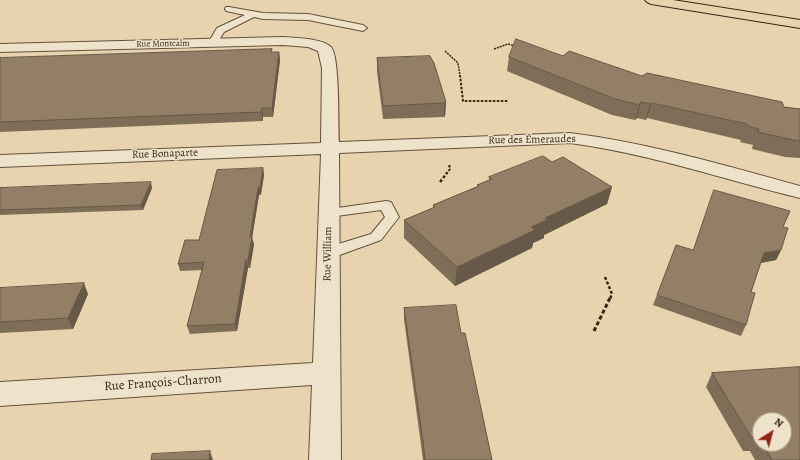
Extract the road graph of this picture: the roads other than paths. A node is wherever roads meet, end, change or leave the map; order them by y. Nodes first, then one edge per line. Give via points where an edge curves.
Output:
1 (651, 0) edge
2 (717, 0) edge
3 (229, 9) dead end
4 (800, 13) edge
5 (253, 14) junction
6 (800, 24) edge
7 (363, 28) dead end
8 (214, 43) junction
9 (0, 48) edge
10 (326, 49) joint
11 (330, 147) junction
12 (0, 161) edge
13 (800, 192) edge
14 (329, 213) junction
15 (328, 253) junction
16 (326, 373) junction
17 (0, 394) edge
18 (325, 460) edge

1 - 6 highway
2 - 4 highway
3 - 5 lane
5 - 7 lane via 308,17
5 - 8 lane via 220,30
8 - 9 street, Rue Montcalm
8 - 10 street, Rue Montcalm via 283,41 310,43
10 - 11 street, Rue William via 329,68
11 - 12 street, Rue Bonaparte
11 - 13 street, Rue des Émeraudes via 577,139 651,152
11 - 14 street, Rue William
14 - 15 street, Rue William
14 - 15 lane via 386,205 392,217 376,237
15 - 16 street, Rue William
16 - 17 street, Rue François-Charron
16 - 18 street, Rue William

